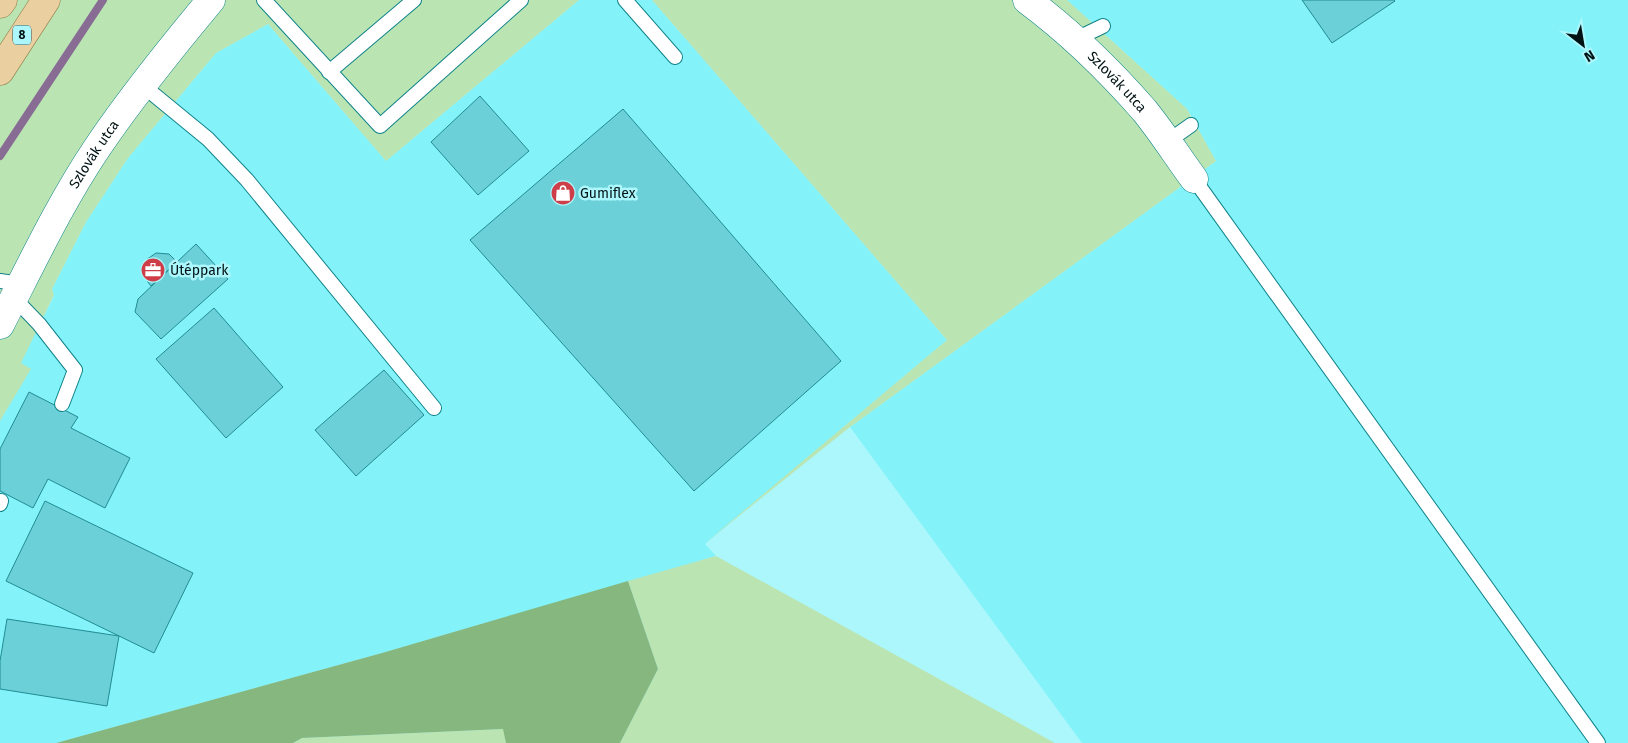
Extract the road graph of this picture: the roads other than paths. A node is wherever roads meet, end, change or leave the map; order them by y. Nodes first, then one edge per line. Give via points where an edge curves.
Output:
1 (3, 0) edge
2 (46, 0) edge
3 (211, 0) edge
4 (264, 0) edge
5 (414, 0) edge
6 (521, 0) edge
7 (625, 0) edge
8 (1027, 0) edge
9 (0, 4) edge
10 (1103, 26) dead end
11 (1076, 39) junction
12 (674, 57) dead end
13 (0, 71) edge
14 (329, 72) junction
15 (141, 84) junction
16 (1191, 125) dead end
17 (1167, 142) junction
18 (1194, 179) joint
19 (12, 287) edge
20 (0, 325) edge
21 (62, 404) dead end
22 (434, 408) dead end
23 (1598, 743) edge

1 - 9 main road
2 - 13 main road, 8
3 - 15 street, Szlovák utca
4 - 14 lane
5 - 14 lane
6 - 14 lane via 380,126
7 - 12 lane
8 - 11 street, Szlovák utca
10 - 11 lane
11 - 17 street, Szlovák utca via 1145,111
15 - 19 street, Szlovák utca via 96,149
15 - 22 lane via 208,139 247,180
16 - 17 lane
17 - 18 street, Szlovák utca
18 - 23 lane
19 - 20 street, Szlovák utca
19 - 21 lane via 75,370

